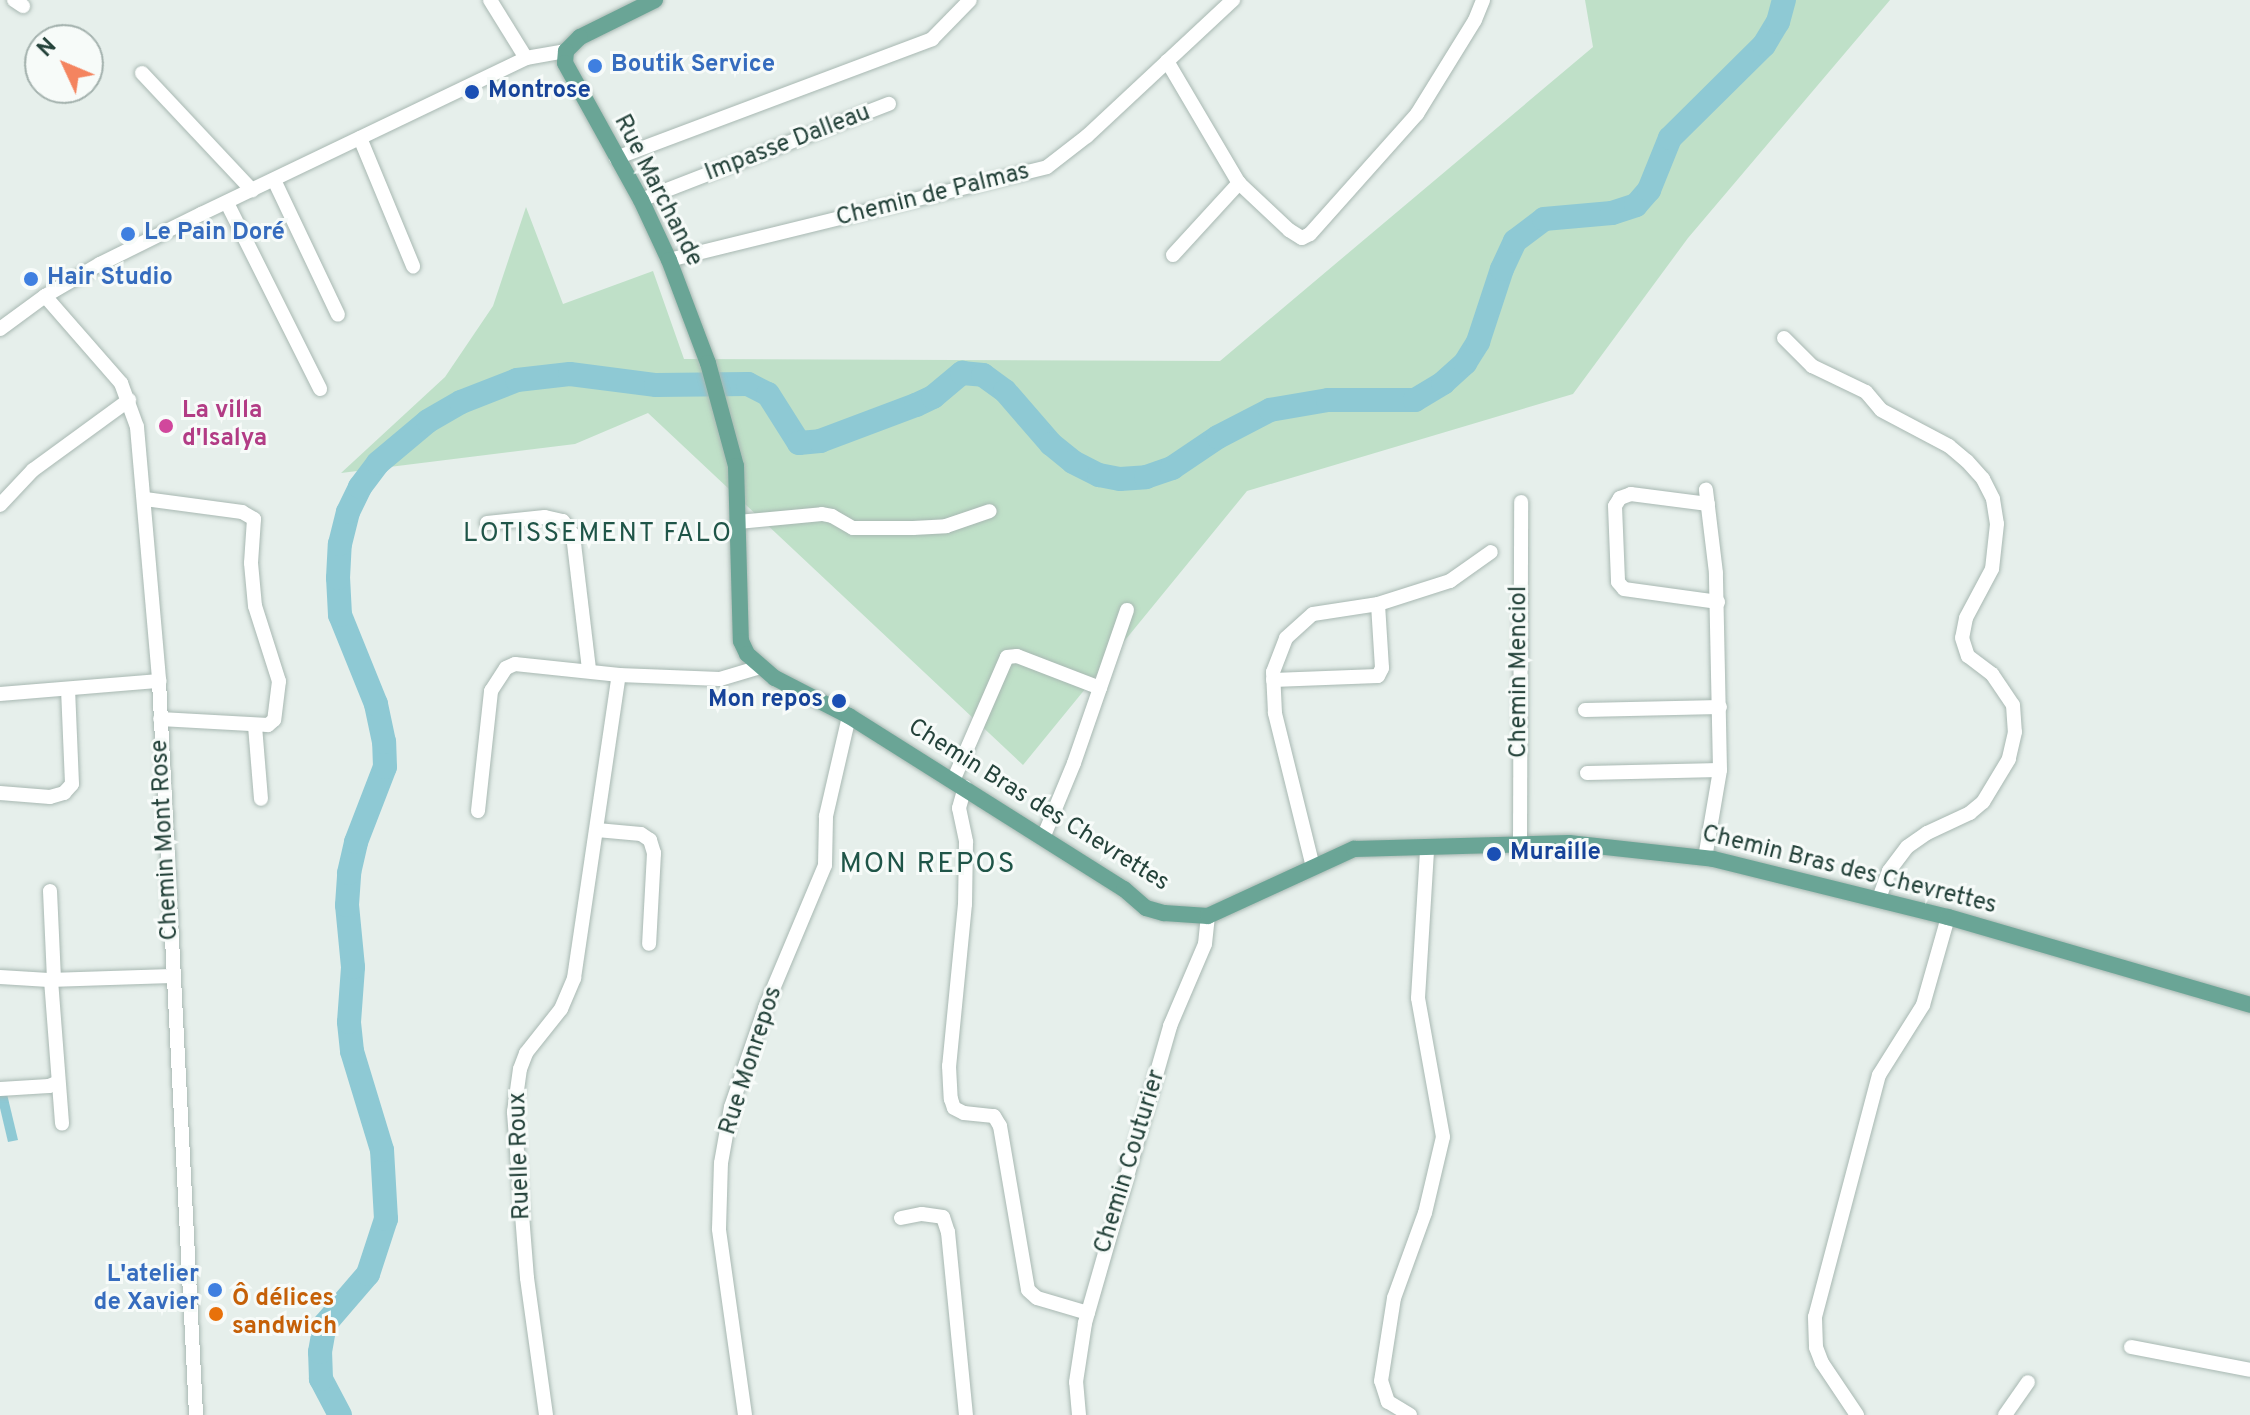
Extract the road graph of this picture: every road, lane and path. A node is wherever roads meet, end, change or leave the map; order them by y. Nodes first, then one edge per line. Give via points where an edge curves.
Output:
1 (490, 0) edge
2 (655, 0) edge
3 (970, 0) edge
4 (1233, 0) edge
5 (1483, 0) edge
6 (566, 51) junction
7 (526, 58) junction
8 (1167, 61) junction
9 (142, 73) dead end
10 (889, 104) dead end
11 (360, 138) junction
12 (616, 158) junction
13 (274, 180) junction
14 (1239, 183) junction
15 (252, 190) junction
16 (641, 200) junction
17 (227, 203) junction
18 (1173, 255) dead end
19 (669, 260) junction
20 (413, 266) dead end
21 (45, 296) junction
22 (338, 315) dead end
23 (0, 329) edge
24 (1784, 338) dead end
25 (320, 389) dead end
26 (129, 400) junction
27 (145, 499) junction
28 (1521, 502) dead end
29 (0, 505) edge
30 (990, 511) dead end
31 (738, 522) junction
32 (487, 523) dead end
33 (1491, 552) dead end
34 (1718, 602) junction
35 (1378, 604) junction
36 (1127, 610) dead end
37 (760, 667) junction
38 (589, 670) junction
39 (619, 675) junction
40 (1273, 680) junction
41 (159, 681) junction
42 (1100, 688) junction
43 (68, 690) junction
44 (0, 694) edge
45 (1720, 707) junction
46 (1585, 710) dead end
47 (849, 716) junction
48 (160, 719) junction
49 (255, 726) junction
50 (1720, 770) junction
51 (1587, 773) dead end
52 (959, 784) junction
53 (0, 793) edge
54 (261, 799) dead end
55 (478, 811) dead end
56 (597, 830) junction
57 (1043, 838) junction
58 (1520, 843) junction
59 (1427, 849) junction
60 (1705, 858) junction
61 (1313, 867) junction
62 (50, 891) dead end
63 (1879, 899) junction
64 (1208, 916) junction
65 (1948, 917) junction
66 (649, 944) dead end
67 (172, 976) junction
68 (0, 977) edge
69 (53, 980) junction
70 (2250, 1005) edge
71 (56, 1083) junction
72 (0, 1089) edge
73 (62, 1124) dead end
74 (901, 1218) dead end
75 (1088, 1313) junction
76 (2131, 1347) dead end
77 (2250, 1370) edge
78 (2028, 1382) dead end
79 (196, 1415) edge
80 (546, 1415) edge
81 (745, 1415) edge
82 (966, 1415) edge
83 (1079, 1415) edge
84 (1410, 1415) edge
85 (1857, 1415) edge
86 (2005, 1415) edge

1 - 7 street
2 - 6 main road via 580,37
3 - 12 street via 932,39
4 - 8 street, Chemin de Palmas
5 - 14 street via 1417,114 1310,234 1295,236
6 - 7 street
6 - 12 main road, Rue Marchande via 569,72
7 - 11 street
8 - 14 street
8 - 19 street, Chemin de Palmas via 1047,167
9 - 15 street
10 - 16 street, Impasse Dalleau
11 - 13 street
11 - 20 street
12 - 16 main road, Rue Marchande
13 - 15 street
13 - 22 street
14 - 18 street
15 - 17 street
16 - 19 main road, Rue Marchande
17 - 21 street
17 - 25 street
19 - 31 main road, Rue Marchande via 724,420 736,466
21 - 23 street
21 - 26 street, Chemin Mont Rose via 101,355
24 - 63 street via 1812,366 1866,392 1881,410 1949,446 1983,479 1993,499 1997,524 1992,569 1966,618 1962,638 1968,656 1992,674 2013,705 2009,759 1983,802 1907,847 1889,871
26 - 27 street, Chemin Mont Rose
26 - 29 street via 33,470
27 - 41 street, Chemin Mont Rose
27 - 49 street via 242,512 254,519 255,606 279,681 274,720
28 - 58 street, Chemin Menciol
30 - 31 street via 946,526 913,528 853,528 822,514
31 - 37 main road via 741,641
32 - 38 street via 545,517 563,521 573,535
33 - 35 street via 1450,581
34 - 34 street via 1624,589 1618,582 1615,506 1620,498 1707,497
34 - 45 street
35 - 40 street via 1304,619 1279,650
35 - 40 street via 1378,676
36 - 42 street
37 - 39 street via 720,679
37 - 47 main road, Chemin Bras des Chevrettes
38 - 39 street
38 - 55 street via 515,664 499,674 491,691
39 - 56 street, Ruelle Roux
40 - 61 street via 1275,713
41 - 43 street
41 - 48 street, Chemin Mont Rose
42 - 52 street via 1017,656 1007,657
42 - 57 street
43 - 44 street
43 - 53 street via 72,784 50,797
45 - 46 street
45 - 50 street
47 - 52 main road, Chemin Bras des Chevrettes
47 - 81 street, Rue Monrepos via 826,816 825,865 760,1022 731,1107 721,1163 719,1229
48 - 49 street
48 - 67 street, Chemin Mont Rose
49 - 54 street
50 - 51 street
50 - 60 street
52 - 57 main road, Chemin Bras des Chevrettes
52 - 75 street via 966,842 965,904 949,1066 951,1099 954,1108 994,1116 1000,1126 1028,1290 1037,1298
56 - 66 street via 641,834 650,840 654,853
56 - 80 street, Ruelle Roux via 574,978 561,1009 526,1053 514,1112 527,1278
57 - 64 main road, Chemin Bras des Chevrettes via 1146,908
58 - 59 main road, Chemin Bras des Chevrettes
58 - 60 main road, Chemin Bras des Chevrettes
59 - 61 main road, Chemin Bras des Chevrettes via 1354,849
59 - 84 street via 1418,998 1443,1137 1425,1213 1394,1298 1381,1381 1388,1402
60 - 63 main road, Chemin Bras des Chevrettes
61 - 64 main road, Chemin Bras des Chevrettes
62 - 69 street
63 - 65 main road, Chemin Bras des Chevrettes
64 - 75 street, Chemin Couturier via 1203,952 1170,1026
65 - 70 main road, Chemin Bras des Chevrettes
65 - 85 street via 1923,1005 1879,1075 1815,1317 1813,1333 1822,1363
67 - 69 street
67 - 79 street, Chemin Mont Rose
68 - 69 street
69 - 71 street
71 - 72 street
71 - 73 street
74 - 82 street via 943,1217 948,1232
75 - 83 street, Chemin Couturier via 1078,1358
76 - 77 street
78 - 86 street

